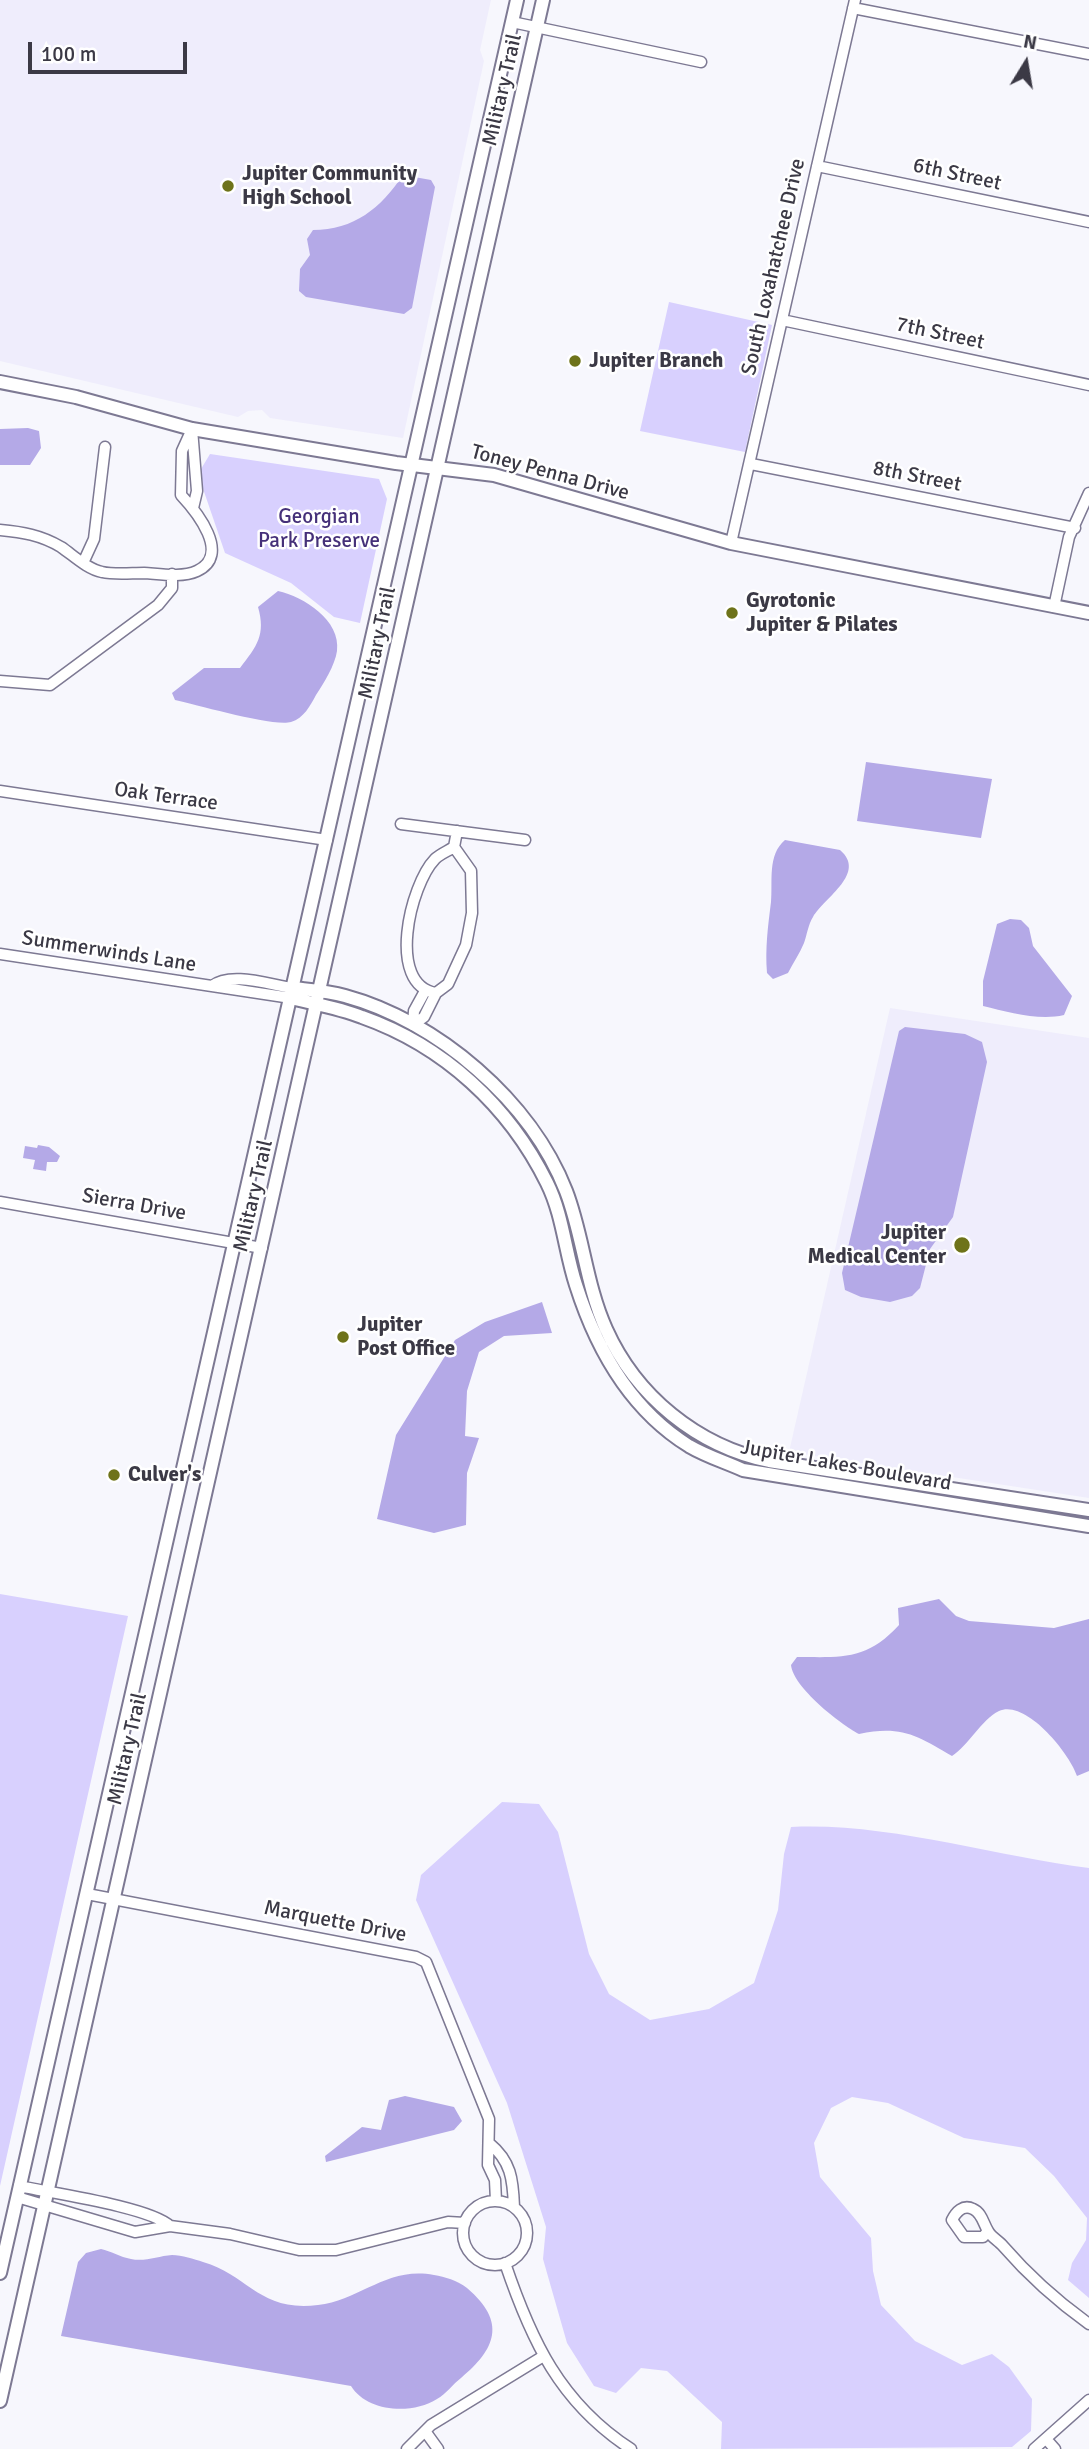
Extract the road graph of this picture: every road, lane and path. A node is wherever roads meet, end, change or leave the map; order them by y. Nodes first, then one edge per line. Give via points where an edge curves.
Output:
1 (517, 0) edge
2 (543, 0) edge
3 (854, 4) edge
4 (512, 22) junction
5 (537, 27) junction
6 (1089, 54) edge
7 (701, 61) dead end
8 (817, 166) junction
9 (1089, 222) edge
10 (782, 320) junction
11 (0, 382) edge
12 (1089, 385) edge
13 (192, 429) junction
14 (105, 447) dead end
15 (751, 464) junction
16 (410, 465) junction
17 (437, 466) junction
18 (1089, 493) edge
19 (192, 508) junction
20 (1081, 522) edge
21 (0, 530) edge
22 (731, 543) junction
23 (83, 562) junction
24 (172, 574) junction
25 (1054, 607) junction
26 (1089, 613) edge
27 (0, 681) edge
28 (0, 791) edge
29 (401, 824) dead end
30 (457, 831) junction
31 (327, 840) junction
32 (526, 840) dead end
33 (454, 847) junction
34 (0, 954) edge
35 (430, 992) junction
36 (292, 993) junction
37 (317, 998) junction
38 (413, 1025) junction
39 (0, 1202) edge
40 (235, 1242) junction
41 (261, 1248) junction
42 (1089, 1510) edge
43 (1089, 1526) edge
44 (88, 1894) junction
45 (114, 1899) junction
46 (489, 2143) junction
47 (18, 2192) junction
48 (45, 2198) junction
49 (496, 2201) junction
50 (513, 2207) junction
51 (465, 2223) junction
52 (170, 2226) junction
53 (988, 2231) dead end
54 (505, 2263) junction
55 (0, 2273) edge
56 (1089, 2324) edge
57 (542, 2357) junction
58 (1089, 2400) edge
59 (0, 2401) edge
60 (425, 2431) junction
61 (1047, 2440) junction
62 (407, 2449) edge
63 (438, 2449) edge
64 (631, 2449) edge
65 (1034, 2449) edge
66 (1055, 2449) edge

1 - 4 main road, Military Trail
2 - 5 main road, Military Trail
3 - 6 street
3 - 8 street, South Loxahatchee Drive
4 - 5 street
4 - 16 main road, Military Trail
5 - 7 street
5 - 17 main road, Military Trail
8 - 9 street, 6th Street
8 - 10 street, South Loxahatchee Drive
10 - 12 street, 7th Street
10 - 15 street, South Loxahatchee Drive
11 - 13 main road, Toney Penna Drive via 76,397
13 - 16 main road, Toney Penna Drive
13 - 19 street via 197,491
13 - 19 street via 182,452 181,495
14 - 23 street via 94,539
15 - 20 street, 8th Street
15 - 22 street, South Loxahatchee Drive
16 - 17 main road, Toney Penna Drive
16 - 31 main road, Military Trail
17 - 22 main road, Toney Penna Drive via 521,481
17 - 37 main road, Military Trail
18 - 20 street
19 - 24 street via 211,539 210,559 196,571
20 - 25 street via 1069,537
21 - 23 street via 32,533
22 - 25 main road, Toney Penna Drive
23 - 24 street via 100,572
24 - 27 street via 172,589 158,605 50,685
25 - 26 main road, Toney Penna Drive
28 - 31 street, Oak Terrace
29 - 30 street
30 - 32 street
30 - 33 street
31 - 36 main road, Military Trail
33 - 35 street via 471,871 472,913 466,945 448,984
33 - 35 street via 435,859 409,914 406,943 410,967 417,985
34 - 36 street, Summerwinds Lane via 212,986
35 - 38 street via 424,1017
36 - 37 main road, Jupiter Lakes Boulevard
36 - 40 main road, Military Trail
37 - 38 main road, Jupiter Lakes Boulevard via 347,996
37 - 41 main road, Military Trail
37 - 43 main road, Jupiter Lakes Boulevard via 395,1032 477,1084 527,1149 548,1185 576,1284 604,1356 656,1421 690,1446 743,1470
38 - 42 main road, Jupiter Lakes Boulevard via 487,1076 529,1127 565,1190 606,1329 659,1405 697,1434 746,1457
39 - 40 street, Sierra Drive
40 - 41 street, Sierra Drive
40 - 44 main road, Military Trail
41 - 45 main road, Military Trail
44 - 45 street, Marquette Drive
44 - 47 main road, Military Trail
45 - 46 street, Marquette Drive via 426,1962 489,2119
45 - 48 main road, Military Trail
46 - 49 street, Marquette Drive via 488,2165 495,2180
46 - 50 street via 509,2166
47 - 48 street
47 - 55 main road, Military Trail
48 - 52 street via 121,2208 164,2220
48 - 52 street via 135,2232
48 - 59 main road, Military Trail
49 - 50 street
49 - 51 street via 476,2208
50 - 54 street via 525,2222 526,2241 522,2251
51 - 52 street via 448,2222 336,2250 299,2250
51 - 54 street via 470,2252 486,2263
53 - 56 street via 1057,2301
54 - 57 street
57 - 60 street
57 - 64 street via 582,2408
58 - 61 street
60 - 62 street
60 - 63 street
61 - 65 street
61 - 66 street

